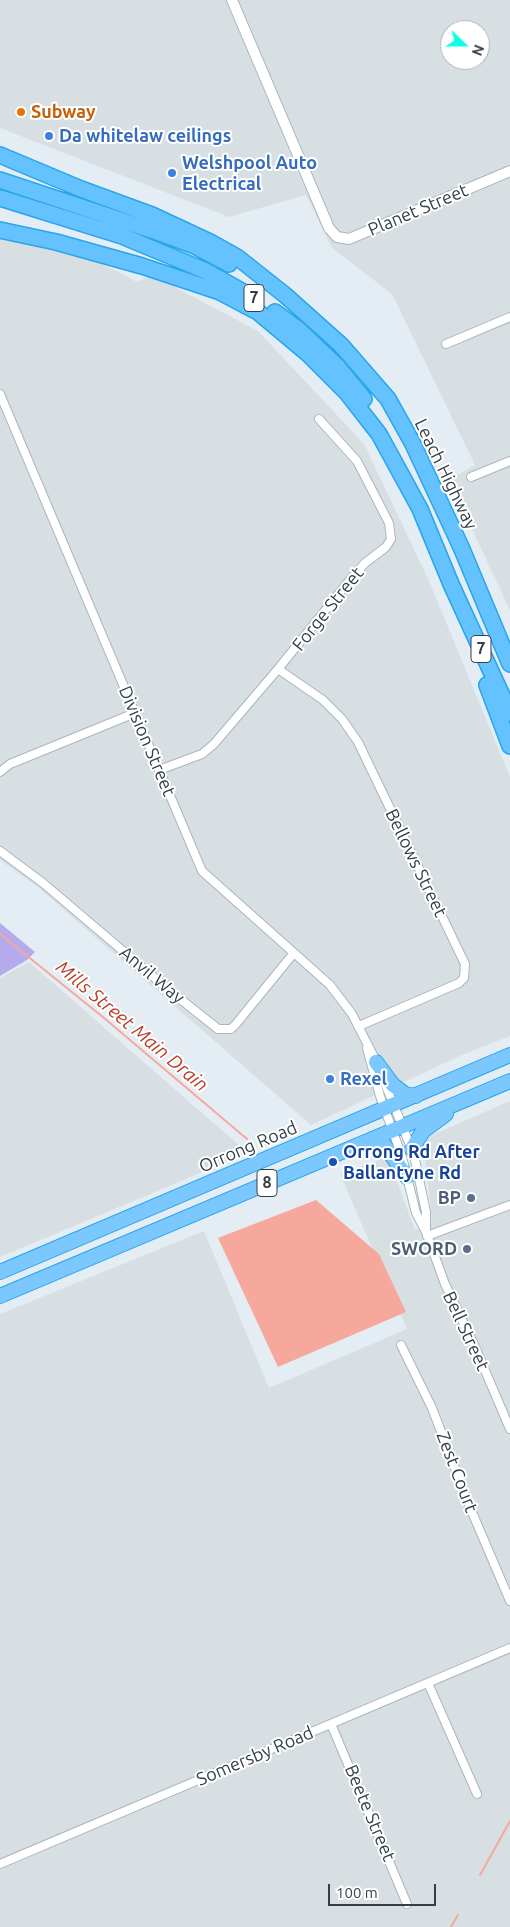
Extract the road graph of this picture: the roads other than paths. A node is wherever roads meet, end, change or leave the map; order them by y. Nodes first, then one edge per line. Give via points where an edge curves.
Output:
1 (232, 0) edge
2 (0, 155) edge
3 (510, 171) edge
4 (0, 180) edge
5 (0, 198) edge
6 (0, 230) edge
7 (510, 317) edge
8 (316, 321) junction
9 (446, 344) dead end
10 (0, 394) edge
11 (319, 419) dead end
12 (510, 461) edge
13 (472, 477) dead end
14 (420, 509) junction
15 (461, 547) junction
16 (451, 584) junction
17 (510, 639) edge
18 (510, 664) edge
19 (278, 669) junction
20 (135, 713) junction
21 (510, 713) edge
22 (510, 746) edge
23 (159, 770) junction
24 (0, 772) edge
25 (0, 851) edge
26 (293, 954) junction
27 (359, 1026) junction
28 (365, 1039) junction
29 (510, 1055) edge
30 (376, 1062) junction
31 (510, 1081) edge
32 (478, 1093) junction
33 (416, 1096) junction
34 (389, 1107) junction
35 (399, 1127) junction
36 (372, 1138) junction
37 (412, 1149) junction
38 (407, 1177) junction
39 (510, 1205) edge
40 (426, 1234) junction
41 (0, 1272) edge
42 (0, 1296) edge
43 (400, 1345) dead end
44 (510, 1429) edge
45 (510, 1601) edge
46 (510, 1648) edge
47 (428, 1683) junction
48 (331, 1724) junction
49 (477, 1794) dead end
50 (0, 1864) edge
51 (407, 1904) dead end

1 - 3 street, Planet Street via 329,228 338,237 349,239
2 - 8 highway, 7 via 152,215 212,243 237,257
4 - 8 highway, 7 via 195,246 261,282
5 - 14 highway, 7 via 122,236 206,270 263,303 338,366 370,406 392,440
6 - 14 highway, 7 via 142,266 220,292 258,312 286,334 347,393 379,434
7 - 9 street
8 - 15 highway, Leach Highway / 7 via 388,400 412,442
10 - 20 street, Division Street
11 - 19 street, Forge Street via 357,461 390,523 391,539 349,581
12 - 13 street
14 - 16 highway, 7
15 - 17 highway
15 - 18 highway, Leach Highway / 7
16 - 21 highway, 7
16 - 22 highway
19 - 23 street, Forge Street via 214,744 202,754
19 - 27 street, Bellows Street via 323,700 358,742 465,964 464,978 459,983
20 - 23 street, Division Street
20 - 24 street via 10,764
23 - 26 street, Division Street via 202,871
25 - 26 street, Anvil Way via 218,1029 231,1029 236,1024
26 - 27 street, Division Street via 330,985
27 - 28 street, Division Street
28 - 30 street, Division Street
28 - 34 street, Division Street
29 - 33 highway, Orrong Road / 8
30 - 33 highway via 393,1084 405,1094
30 - 34 street, Division Street
31 - 32 highway, 8
32 - 35 highway, 8
32 - 37 highway via 423,1131
33 - 34 highway, Orrong Road / 8
34 - 35 street
34 - 41 highway, Orrong Road / 8
35 - 36 highway, 8
35 - 37 street, Bell Street
35 - 38 street, Bell Street
36 - 38 highway via 385,1146
36 - 42 highway, 8
37 - 40 street, Bell Street via 426,1212
38 - 40 street, Bell Street via 416,1213
39 - 40 street
40 - 44 street, Bell Street
43 - 45 street, Zest Court via 432,1408 468,1504
46 - 47 street, Somersby Road
47 - 48 street, Somersby Road
47 - 49 street
48 - 50 street, Somersby Road
48 - 51 street, Beete Street

